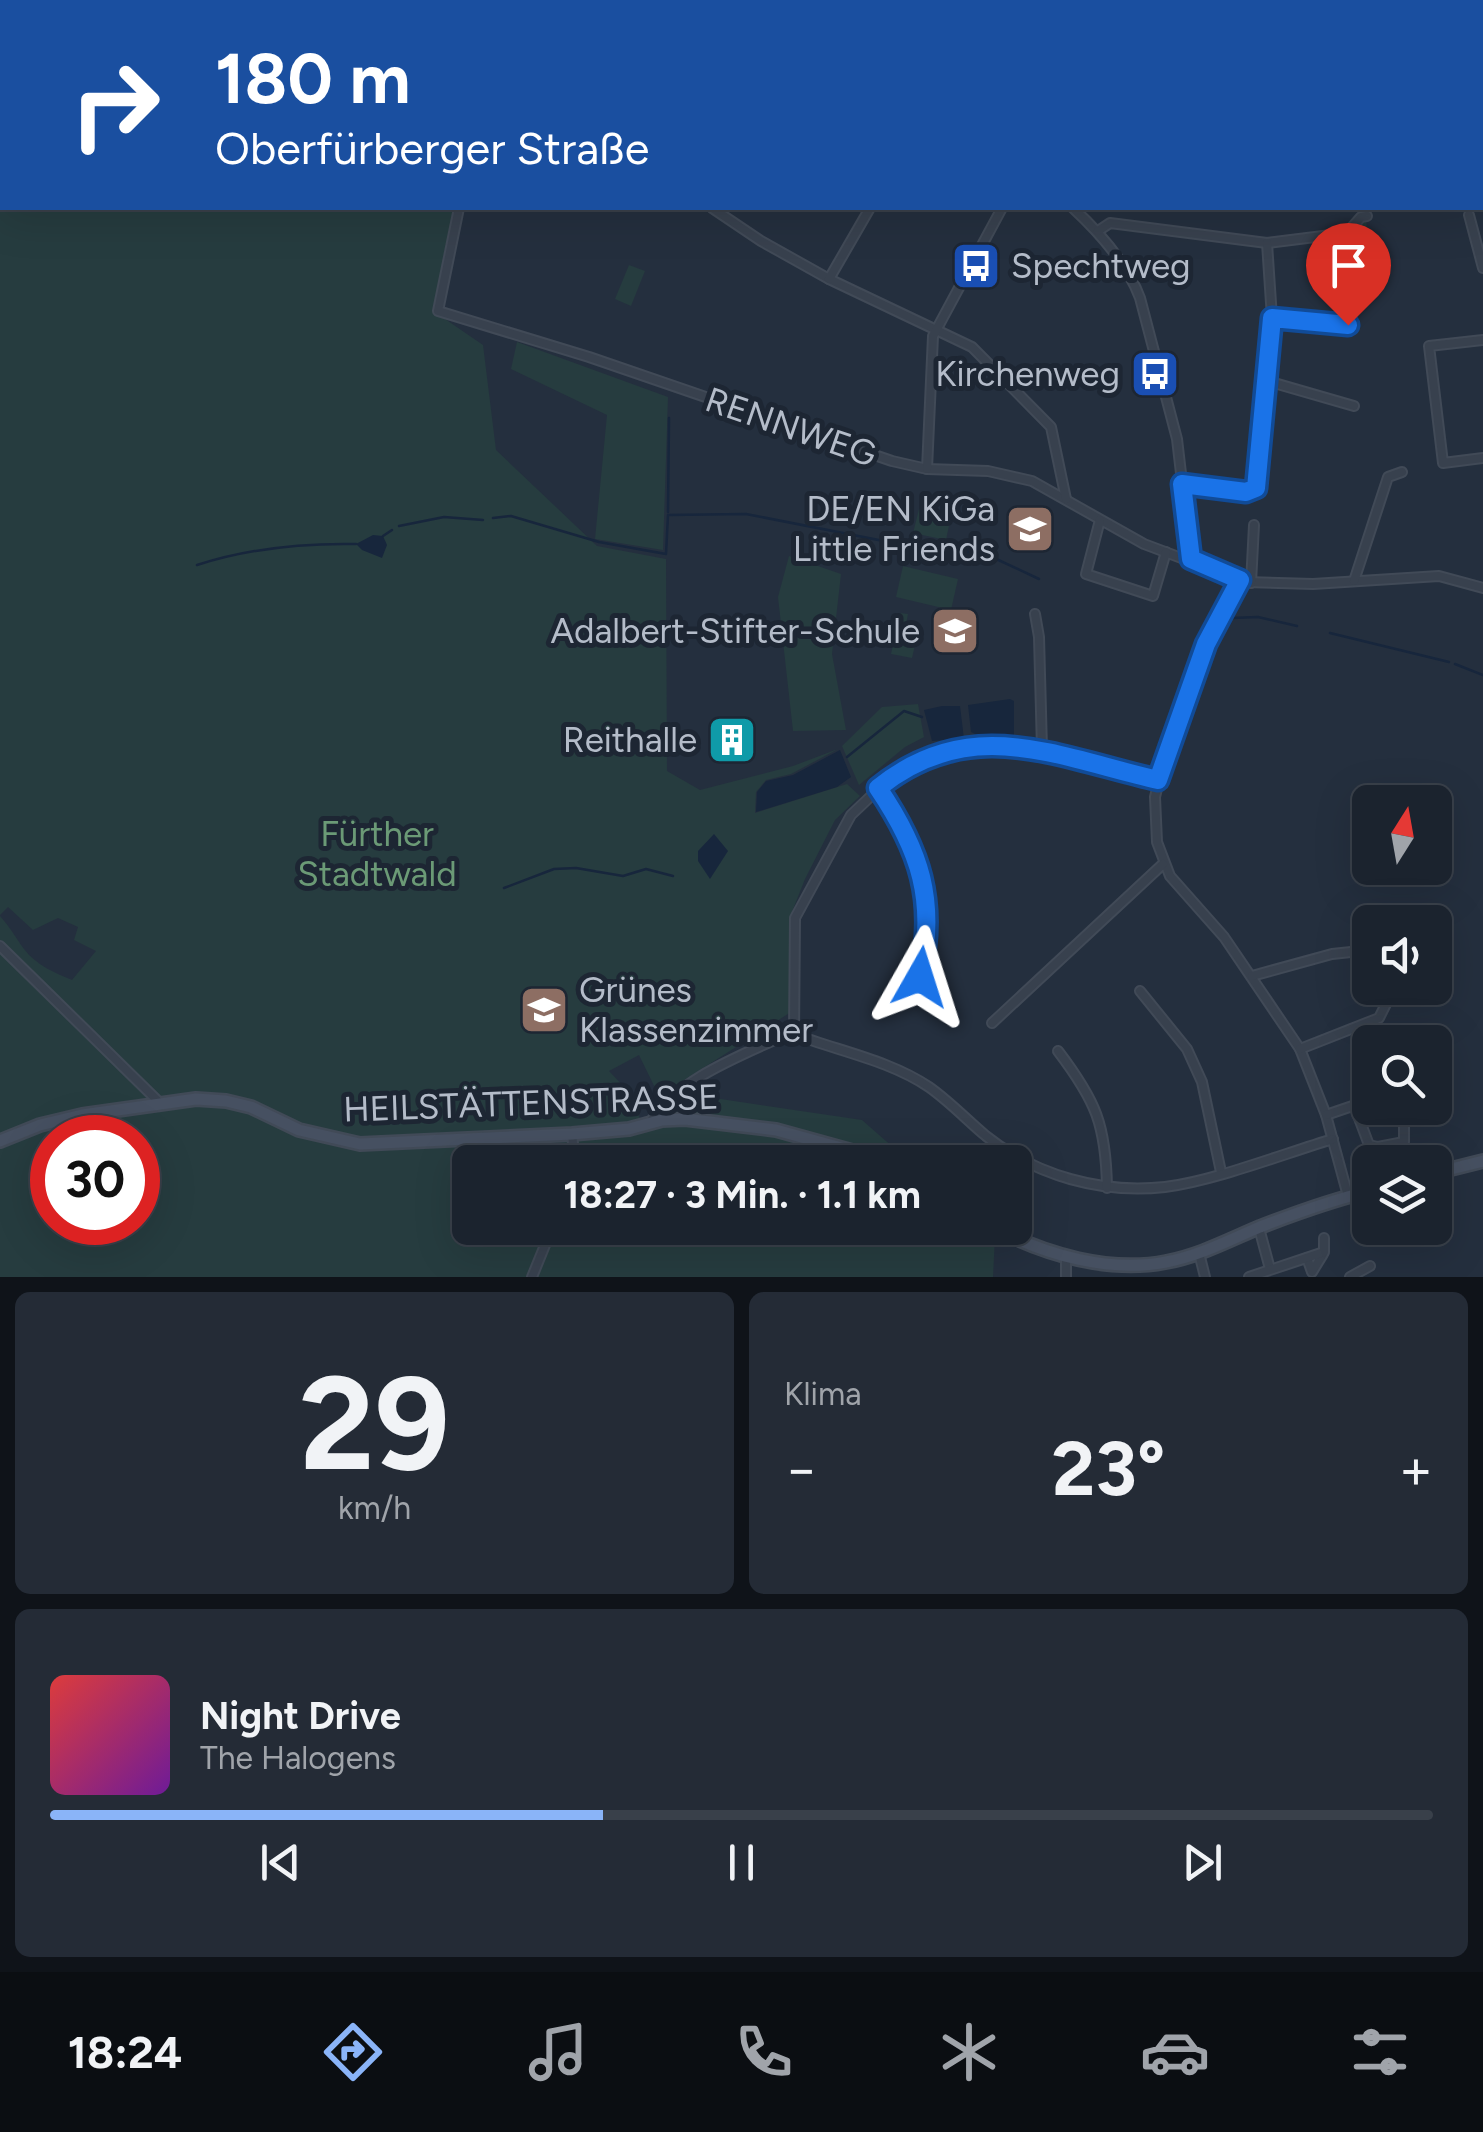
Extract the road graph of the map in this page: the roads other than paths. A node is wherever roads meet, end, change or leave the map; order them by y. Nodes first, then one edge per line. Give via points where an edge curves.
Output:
1 (459, 210) edge
2 (715, 210) edge
3 (869, 210) edge
4 (1001, 210) edge
5 (1075, 210) edge
6 (1469, 215) dead end
7 (1367, 216) dead end
8 (1098, 232) junction
9 (1267, 244) junction
10 (1483, 268) edge
11 (829, 279) junction
12 (1272, 318) junction
13 (1348, 325) dead end
14 (937, 329) junction
15 (1483, 340) edge
16 (1267, 381) junction
17 (1354, 406) dead end
18 (1483, 458) edge
19 (927, 469) junction
20 (1402, 472) dead end
21 (1182, 484) junction
22 (1066, 499) junction
23 (1100, 520) junction
24 (1254, 526) dead end
25 (1166, 552) junction
26 (1191, 559) junction
27 (1240, 580) junction
28 (1354, 582) junction
29 (1250, 583) junction
30 (1483, 588) edge
31 (1035, 614) dead end
32 (1042, 749) junction
33 (1158, 780) junction
34 (878, 788) junction
35 (1163, 864) junction
36 (0, 946) edge
37 (1352, 952) edge
38 (1252, 976) junction
39 (920, 977) dead end
40 (1140, 991) dead end
41 (1385, 1005) edge
42 (992, 1022) dead end
43 (794, 1034) junction
44 (1300, 1048) junction
45 (1058, 1051) dead end
46 (162, 1105) junction
47 (1352, 1106) edge
48 (1326, 1115) junction
49 (651, 1122) junction
50 (1360, 1125) edge
51 (1404, 1125) edge
52 (572, 1134) junction
53 (1332, 1139) junction
54 (0, 1141) edge
55 (573, 1145) edge
56 (838, 1145) edge
57 (1483, 1161) edge
58 (1452, 1169) edge
59 (1221, 1172) junction
60 (1107, 1188) junction
61 (1352, 1195) edge
62 (1348, 1196) junction
63 (1259, 1228) junction
64 (1324, 1238) dead end
65 (1032, 1242) edge
66 (545, 1245) edge
67 (1324, 1252) junction
68 (1199, 1253) junction
69 (1066, 1256) junction
70 (1307, 1258) junction
71 (1370, 1266) dead end
72 (1270, 1269) junction
73 (1139, 1271) edge
74 (1312, 1274) edge
75 (532, 1277) edge
76 (1066, 1277) edge
77 (1205, 1277) edge
78 (1250, 1277) edge
79 (1350, 1277) edge

1 - 19 street, RENNWEG via 438,311
2 - 11 street
3 - 11 street
4 - 14 street
5 - 8 street
6 - 10 street
7 - 9 street via 1347,233
8 - 9 street via 1110,223
8 - 21 street via 1140,298 1172,415
9 - 12 street
11 - 14 street
12 - 13 street
12 - 16 street
14 - 19 street
14 - 22 street via 972,347 1051,427
15 - 18 street via 1429,346 1443,463
16 - 17 street
16 - 21 street via 1255,490
19 - 22 street, RENNWEG via 1013,475
20 - 28 street via 1388,477
21 - 26 street
22 - 23 street, RENNWEG
23 - 25 street, RENNWEG
23 - 25 street via 1086,574 1153,596
24 - 29 street
25 - 26 street, RENNWEG
26 - 27 street, RENNWEG
27 - 29 street, RENNWEG
27 - 33 street via 1206,644
28 - 29 street, RENNWEG
28 - 30 street, RENNWEG via 1439,576
31 - 32 street
32 - 33 street
32 - 34 street via 964,746 911,766
33 - 35 street via 1154,814
34 - 39 street via 904,826 921,871 926,940
34 - 43 street via 851,815 795,918
35 - 38 street
35 - 42 street
36 - 46 street
37 - 38 street
38 - 44 street
40 - 59 street via 1187,1048 1202,1082
41 - 44 street via 1378,1018
43 - 49 street via 712,1070 663,1105
43 - 60 street via 909,1076 1021,1158
44 - 48 street
45 - 60 street via 1097,1112
46 - 52 street, HEILSTÄTTENSTRASSE via 226,1101 299,1130 360,1144
46 - 54 street, HEILSTÄTTENSTRASSE via 82,1115
47 - 48 street
48 - 53 street
49 - 52 street, HEILSTÄTTENSTRASSE
49 - 56 street, HEILSTÄTTENSTRASSE via 734,1122
50 - 51 street via 1369,1145 1378,1147 1404,1142
52 - 55 street
53 - 59 street
53 - 62 street
57 - 58 street
59 - 60 street via 1167,1187
61 - 62 street
62 - 63 street
63 - 68 street
63 - 72 street
64 - 67 street
65 - 69 street
66 - 75 street
67 - 70 street
67 - 74 street
68 - 73 street
68 - 77 street
69 - 73 street
69 - 76 street
70 - 72 street
70 - 74 street
71 - 79 street
72 - 78 street

